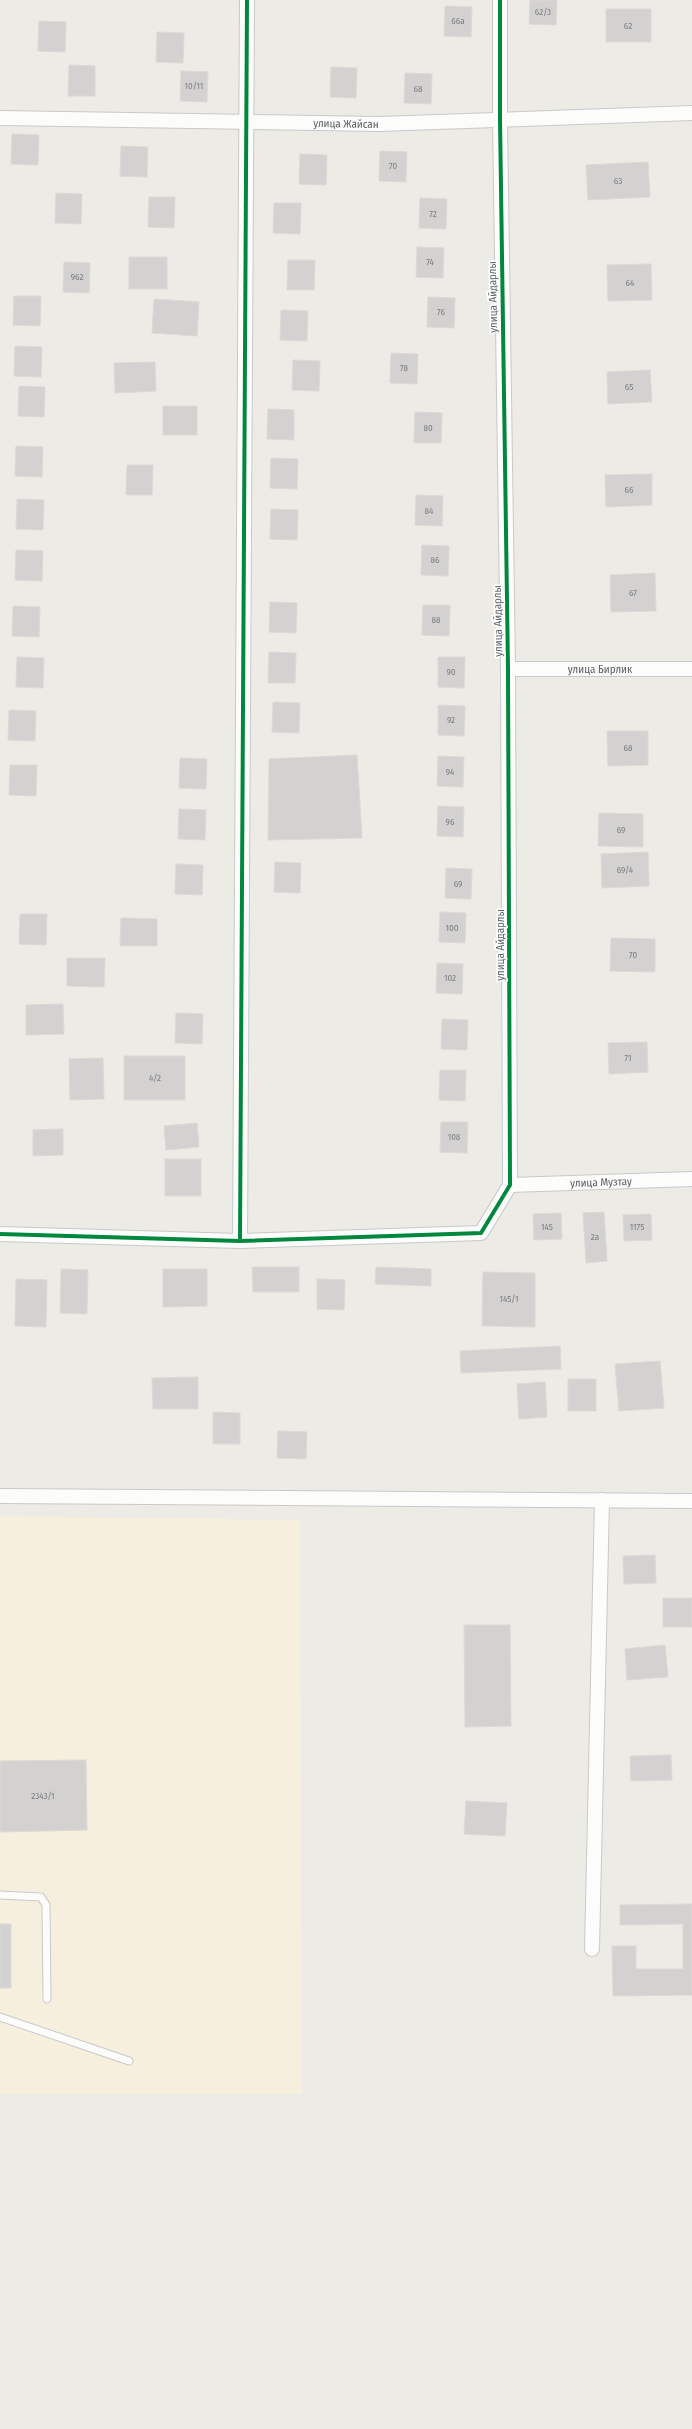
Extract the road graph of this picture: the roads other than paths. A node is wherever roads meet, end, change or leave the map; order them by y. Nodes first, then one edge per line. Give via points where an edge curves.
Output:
1 (247, 0) edge
2 (500, 0) edge
3 (692, 113) edge
4 (0, 118) edge
5 (500, 119) junction
6 (247, 123) junction
7 (508, 669) junction
8 (692, 669) edge
9 (692, 1179) edge
10 (510, 1185) junction
11 (0, 1234) edge
12 (240, 1241) junction
13 (0, 1496) edge
14 (602, 1500) junction
15 (692, 1501) edge
16 (0, 1895) edge
17 (592, 1949) dead end
18 (47, 1999) dead end
19 (0, 2017) edge
20 (129, 2061) dead end

1 - 6 street
2 - 5 street, улица Айдарлы
3 - 5 street, улица Жайсан
4 - 6 street, улица Жайсан
5 - 6 street, улица Жайсан via 379,124
5 - 7 street, улица Айдарлы
6 - 12 street
7 - 8 street, улица Бирлик
7 - 10 street, улица Айдарлы
9 - 10 street, улица Музтау
10 - 12 street via 481,1233
11 - 12 street
13 - 14 street
14 - 15 street
14 - 17 street
16 - 18 lane via 31,1895 40,1897 46,1905
19 - 20 lane

